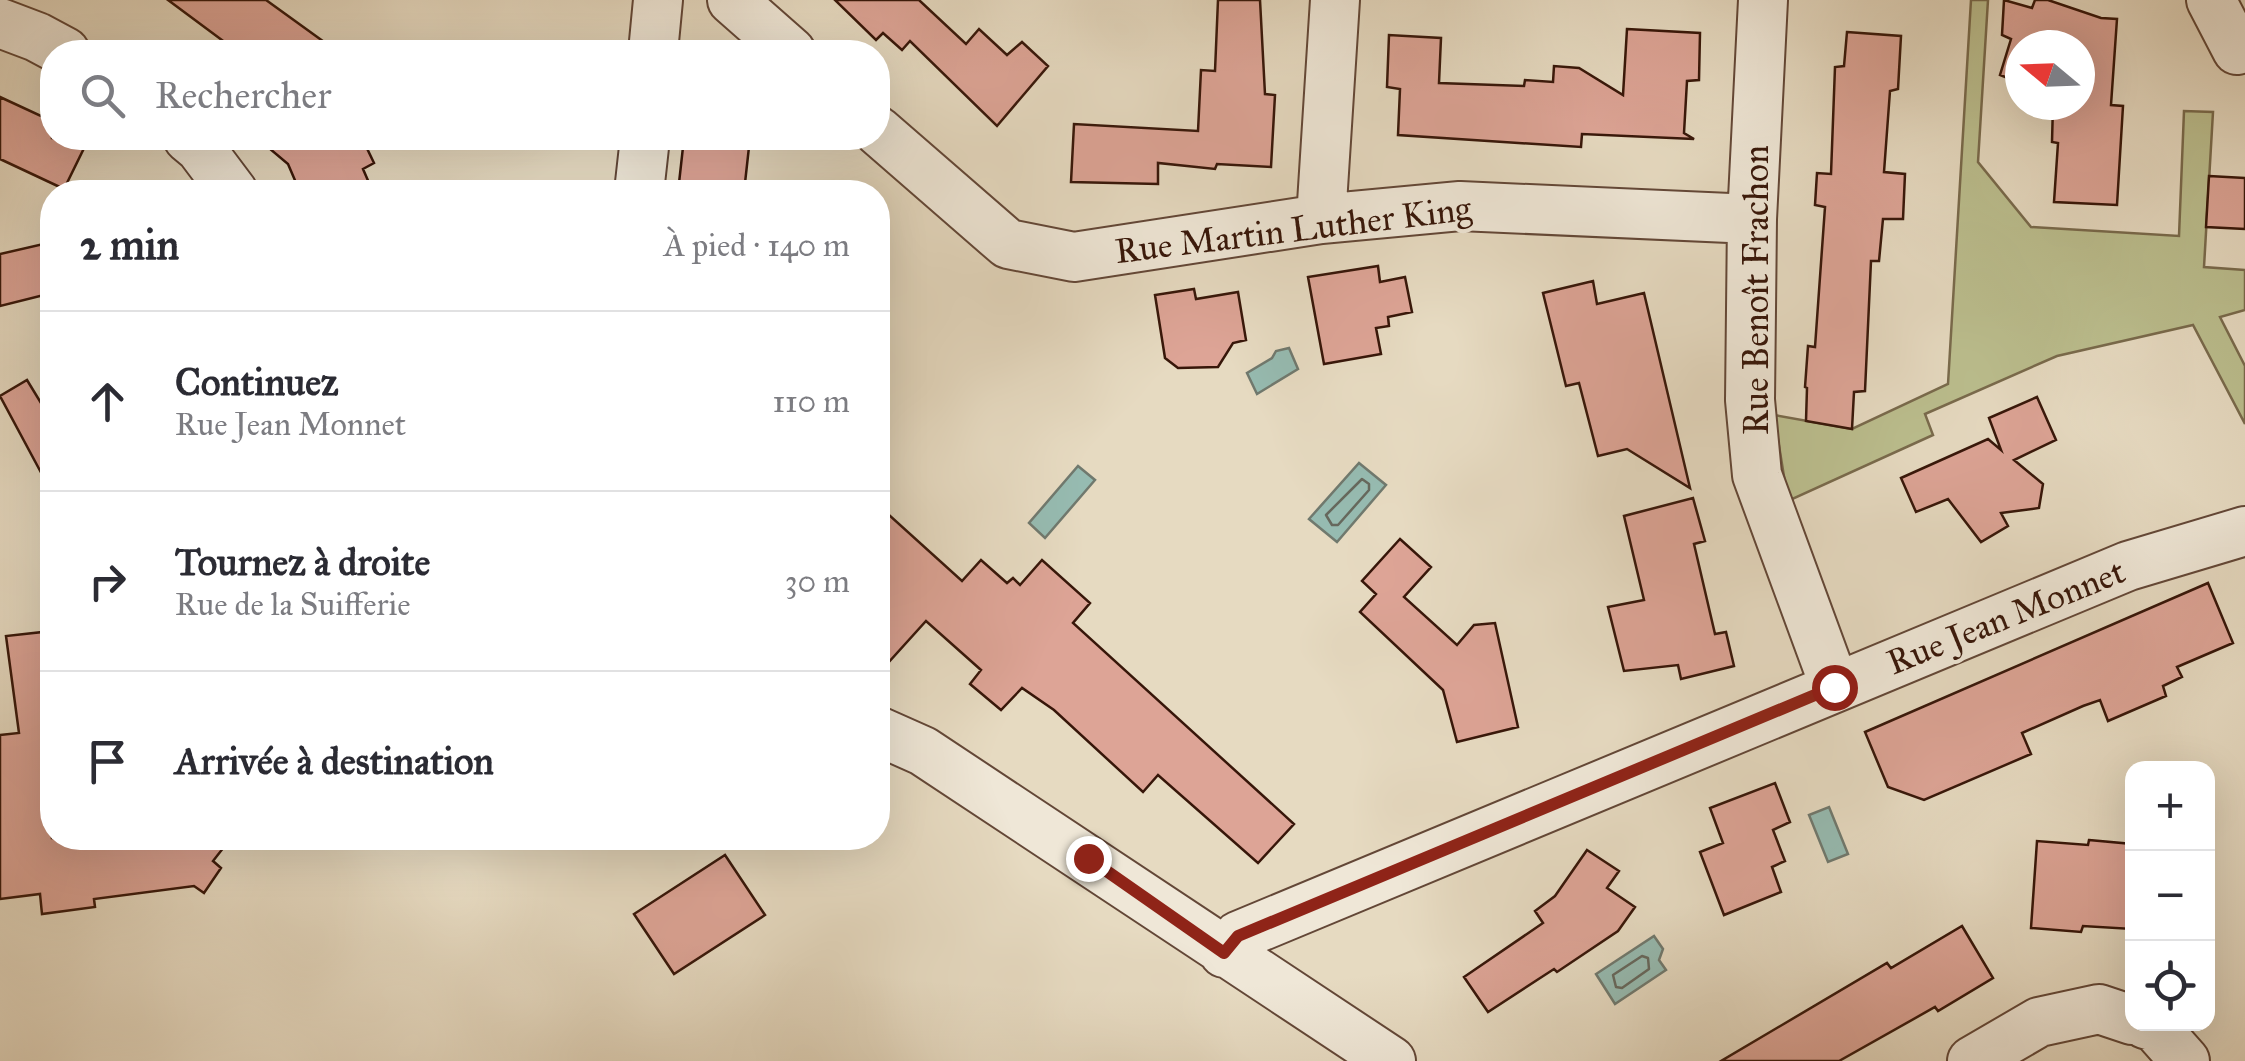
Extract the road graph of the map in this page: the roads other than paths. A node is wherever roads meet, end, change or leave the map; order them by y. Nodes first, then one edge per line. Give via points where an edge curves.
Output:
1 (658, 0) edge
2 (732, 0) edge
3 (1335, 0) edge
4 (1763, 0) edge
5 (2211, 0) edge
6 (0, 23) edge
7 (43, 40) edge
8 (654, 40) edge
9 (777, 40) edge
10 (2237, 50) dead end
11 (890, 141) edge
12 (202, 150) edge
13 (643, 150) edge
14 (224, 180) edge
15 (640, 180) edge
16 (1752, 218) junction
17 (1321, 220) junction
18 (2245, 531) edge
19 (1834, 687) junction
20 (890, 736) edge
21 (1224, 953) junction
22 (2125, 1018) edge
23 (2158, 1031) edge
24 (1391, 1061) edge
25 (1972, 1061) edge
26 (2184, 1061) edge

1 - 8 street
2 - 9 street
3 - 17 street
4 - 16 street, Rue Benoît Frachon
5 - 10 street
6 - 7 street
11 - 17 street, Rue Martin Luther King via 1008,244 1074,257
12 - 14 street
13 - 15 street
16 - 17 street, Rue Martin Luther King via 1460,206
16 - 19 street, Rue Benoît Frachon via 1750,400 1757,475
18 - 19 street, Rue Jean Monnet via 2128,566
19 - 21 street, Rue Jean Monnet via 1238,936
20 - 21 street via 923,751
21 - 24 street
22 - 25 street via 2098,1009 2038,1022
23 - 26 street

